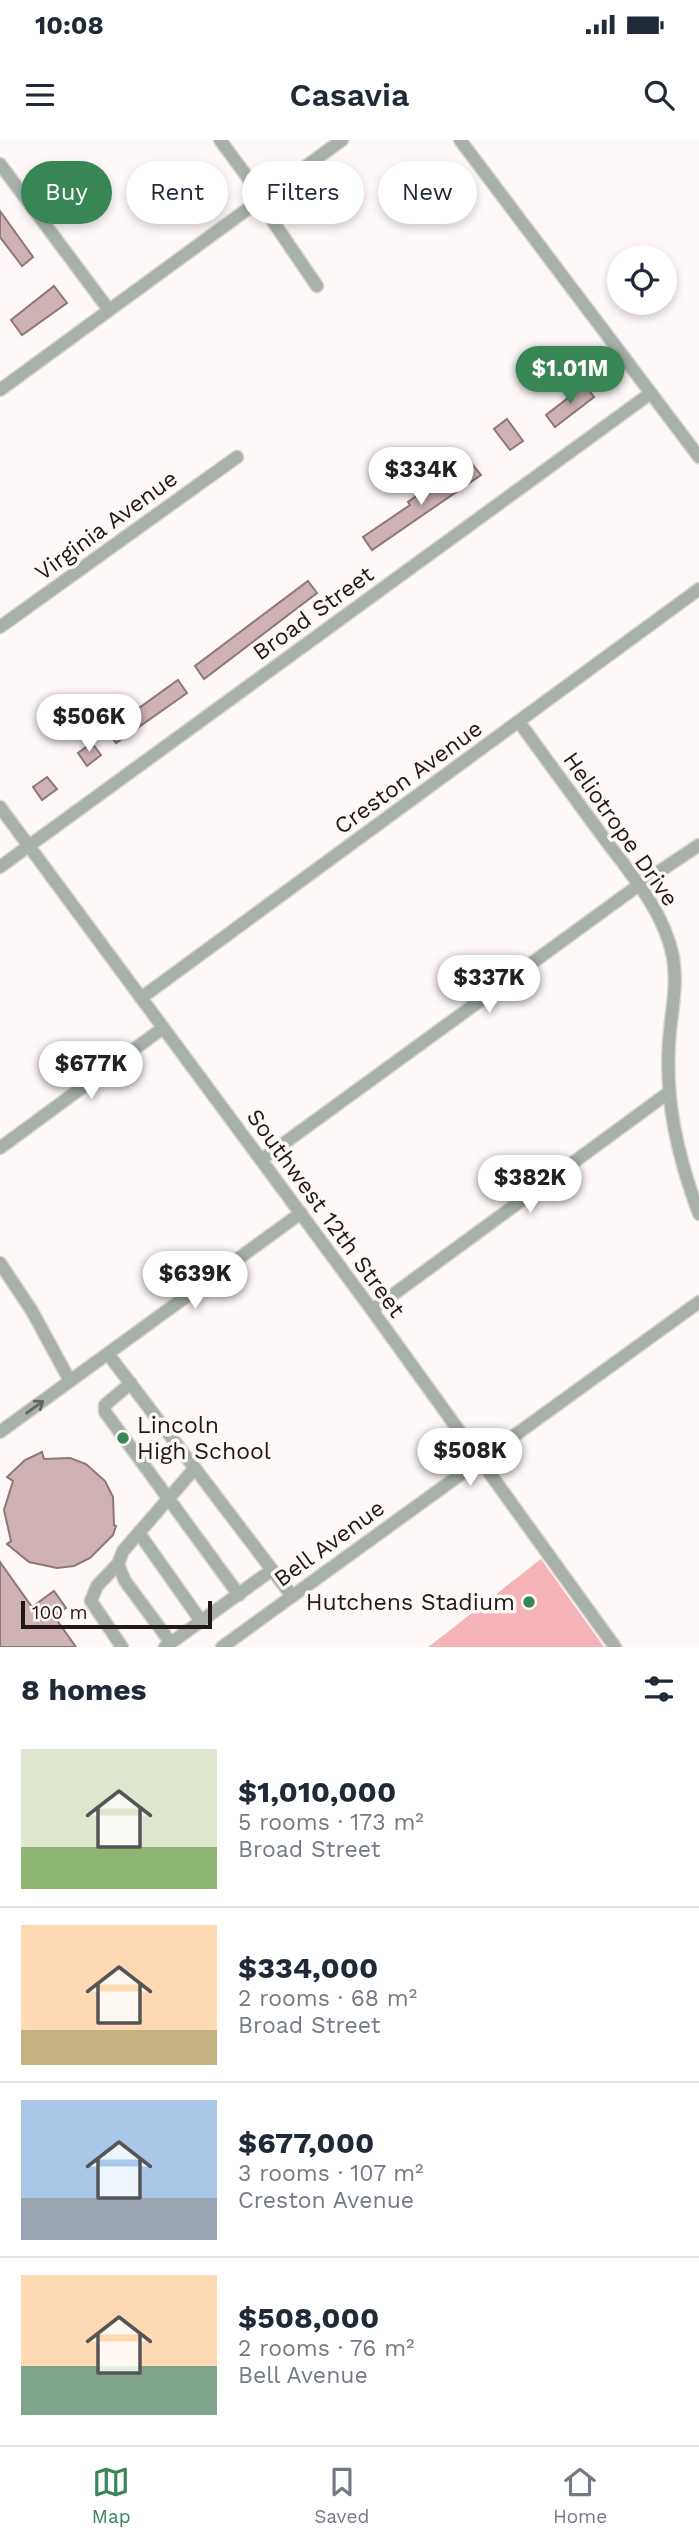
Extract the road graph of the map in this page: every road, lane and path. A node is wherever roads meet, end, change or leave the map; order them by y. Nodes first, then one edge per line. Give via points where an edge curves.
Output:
1 (220, 140) edge
2 (342, 140) edge
3 (460, 140) edge
4 (313, 161) edge
5 (0, 164) edge
6 (242, 172) edge
7 (242, 213) edge
8 (277, 224) edge
9 (317, 286) dead end
10 (109, 310) junction
11 (0, 390) edge
12 (651, 393) junction
13 (237, 457) dead end
14 (699, 457) edge
15 (699, 590) edge
16 (0, 627) edge
17 (519, 722) junction
18 (0, 807) edge
19 (699, 845) edge
20 (29, 846) junction
21 (0, 867) edge
22 (639, 885) junction
23 (141, 998) junction
24 (163, 1028) junction
25 (668, 1093) junction
26 (0, 1148) edge
27 (261, 1160) junction
28 (301, 1213) junction
29 (699, 1214) edge
30 (0, 1263) edge
31 (699, 1302) edge
32 (372, 1310) junction
33 (108, 1354) junction
34 (71, 1381) junction
35 (131, 1383) junction
36 (0, 1432) edge
37 (481, 1460) junction
38 (195, 1468) junction
39 (169, 1498) junction
40 (139, 1533) junction
41 (118, 1564) junction
42 (272, 1570) junction
43 (239, 1595) junction
44 (292, 1596) junction
45 (201, 1621) junction
46 (168, 1645) edge
47 (122, 1647) edge
48 (222, 1647) edge
49 (615, 1647) edge

1 - 6 street
2 - 4 street
3 - 12 street
5 - 10 street
7 - 10 street
8 - 9 street
10 - 11 street
12 - 14 street
12 - 20 street, Broad Street
13 - 16 street, Virginia Avenue
15 - 17 street, Creston Avenue
17 - 22 street, Heliotrope Drive
17 - 23 street, Creston Avenue
18 - 20 street, Southwest 12th Street
19 - 22 street
20 - 21 street, Broad Street
20 - 23 street, Southwest 12th Street
22 - 25 street, Heliotrope Drive via 658,913 673,960
22 - 27 street
23 - 24 street, Southwest 12th Street
24 - 26 street
24 - 27 street, Southwest 12th Street
25 - 29 street, Heliotrope Drive via 682,1168
25 - 32 street
27 - 28 street, Southwest 12th Street
28 - 32 street, Southwest 12th Street
28 - 33 street
30 - 34 street
31 - 37 street, Bell Avenue
32 - 37 street, Southwest 12th Street
33 - 34 street
33 - 35 street
36 -> 34 street
35 - 38 street
35 - 39 street via 105,1405 105,1412
37 - 44 street, Bell Avenue
37 - 49 street, Southwest 12th Street
38 - 39 street
38 - 42 street
39 - 40 street
39 - 43 street
40 - 41 street
40 - 45 street
41 - 46 street
41 - 47 street via 97,1586 91,1601
42 - 43 street
42 - 44 street
43 - 45 street
44 - 48 street, Bell Avenue
45 - 46 street

